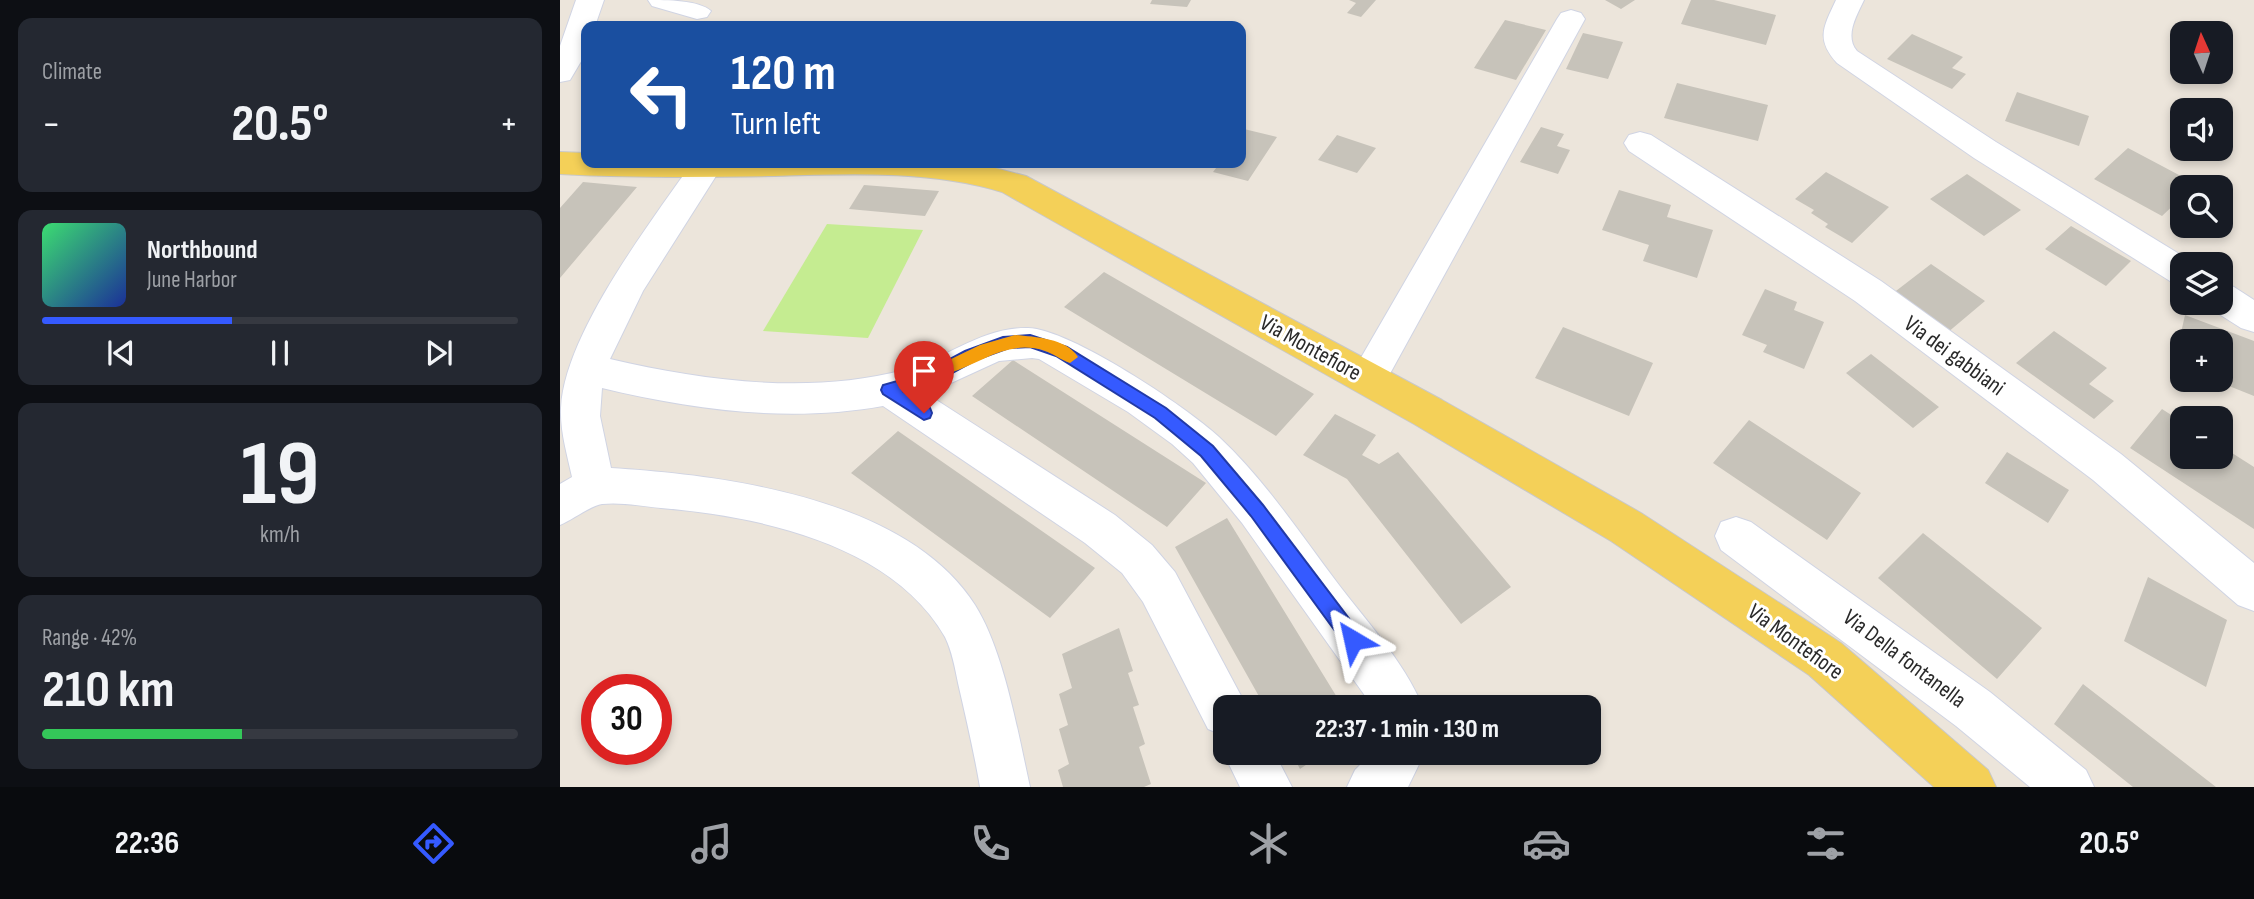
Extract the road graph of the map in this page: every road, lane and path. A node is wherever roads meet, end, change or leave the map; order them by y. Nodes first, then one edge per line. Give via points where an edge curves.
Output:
1 (590, 0) edge
2 (662, 0) edge
3 (1850, 0) edge
4 (697, 11) dead end
5 (1571, 19) dead end
6 (583, 21) edge
7 (581, 26) edge
8 (560, 73) edge
9 (1640, 143) dead end
10 (560, 163) edge
11 (581, 163) edge
12 (705, 168) edge
13 (944, 168) edge
14 (2170, 265) edge
15 (2233, 305) edge
16 (2254, 318) edge
17 (589, 369) junction
18 (1368, 379) junction
19 (889, 390) junction
20 (577, 496) edge
21 (1736, 536) dead end
22 (2254, 590) edge
23 (1216, 695) edge
24 (1392, 695) edge
25 (1254, 765) edge
26 (1393, 765) edge
27 (1005, 787) edge
28 (1267, 787) edge
29 (1372, 787) edge
30 (1971, 787) edge
31 (2069, 787) edge

1 - 6 street
2 - 4 street
3 - 14 street via 1836,37 1847,57 1985,150
5 - 18 street
7 - 8 street
9 - 22 street, Via dei gabbiani via 1868,291 2107,467
10 - 11 main road, Via Montefiore
12 - 17 street via 612,314
13 - 18 main road, Via Montefiore via 992,176 1035,193
15 - 16 street
17 - 19 street via 760,397 812,398
17 - 20 street via 580,407
18 - 30 main road, Via Montefiore via 1615,520 1797,639
19 - 23 street via 1083,517 1137,559 1159,587
19 - 24 street via 1015,341 1047,345 1110,380 1186,432 1225,470
20 - 27 street via 724,498 796,511 860,537 909,568 935,589 967,633
21 - 31 street, Via Della fontanella via 1973,709
25 - 28 street
26 - 29 street

